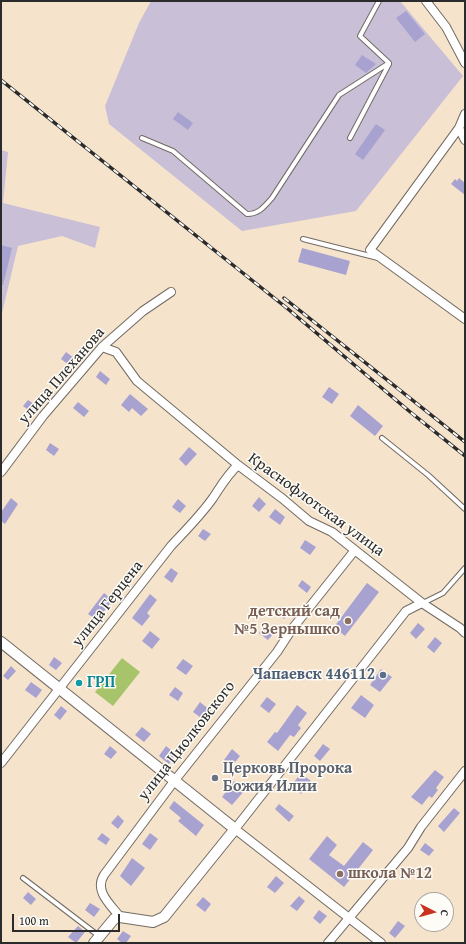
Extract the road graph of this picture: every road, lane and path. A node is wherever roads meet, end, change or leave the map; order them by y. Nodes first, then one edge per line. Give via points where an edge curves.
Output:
1 (379, 1) edge
2 (426, 1) edge
3 (465, 63) edge
4 (389, 64) junction
5 (465, 114) edge
6 (459, 128) junction
7 (142, 138) dead end
8 (350, 138) dead end
9 (465, 140) edge
10 (302, 239) dead end
11 (384, 260) junction
12 (171, 292) dead end
13 (465, 319) edge
14 (102, 347) junction
15 (382, 438) dead end
16 (238, 465) junction
17 (1, 472) edge
18 (465, 510) edge
19 (355, 550) junction
20 (465, 568) edge
21 (422, 603) junction
22 (465, 633) edge
23 (1, 642) edge
24 (60, 688) junction
25 (1, 763) edge
26 (465, 771) edge
27 (175, 780) junction
28 (235, 829) junction
29 (23, 878) dead end
30 (120, 917) junction
31 (349, 917) junction
32 (97, 939) edge
33 (328, 943) edge
34 (381, 943) edge

1 - 4 lane via 360,36
2 - 3 street via 446,27
4 - 7 lane via 339,95 272,198 262,210 254,214 247,214 173,151
4 - 8 lane
5 - 6 street
6 - 9 street
6 - 11 street via 370,250
10 - 11 lane
11 - 13 street
12 - 14 street, улица Плеханова via 142,311
14 - 16 street, Краснофлотская улица via 116,352 136,381
14 - 17 street, улица Плеханова via 43,416
15 - 18 lane via 428,475
16 - 19 street, Краснофлотская улица via 309,521 332,532
16 - 24 street, улица Герцена
19 - 21 street, Краснофлотская улица
19 - 27 street, улица Циолковского
20 - 21 lane via 443,594
21 - 22 street, Краснофлотская улица
21 - 28 street via 406,611
23 - 24 street
24 - 25 street, улица Герцена
24 - 27 street
26 - 31 street via 421,827 408,848
27 - 28 street
27 - 30 street, улица Циолковского via 100,880 101,893
28 - 30 street via 164,917 153,922
28 - 31 street
29 - 32 lane
30 - 32 street via 114,919
31 - 33 street
31 - 34 street

